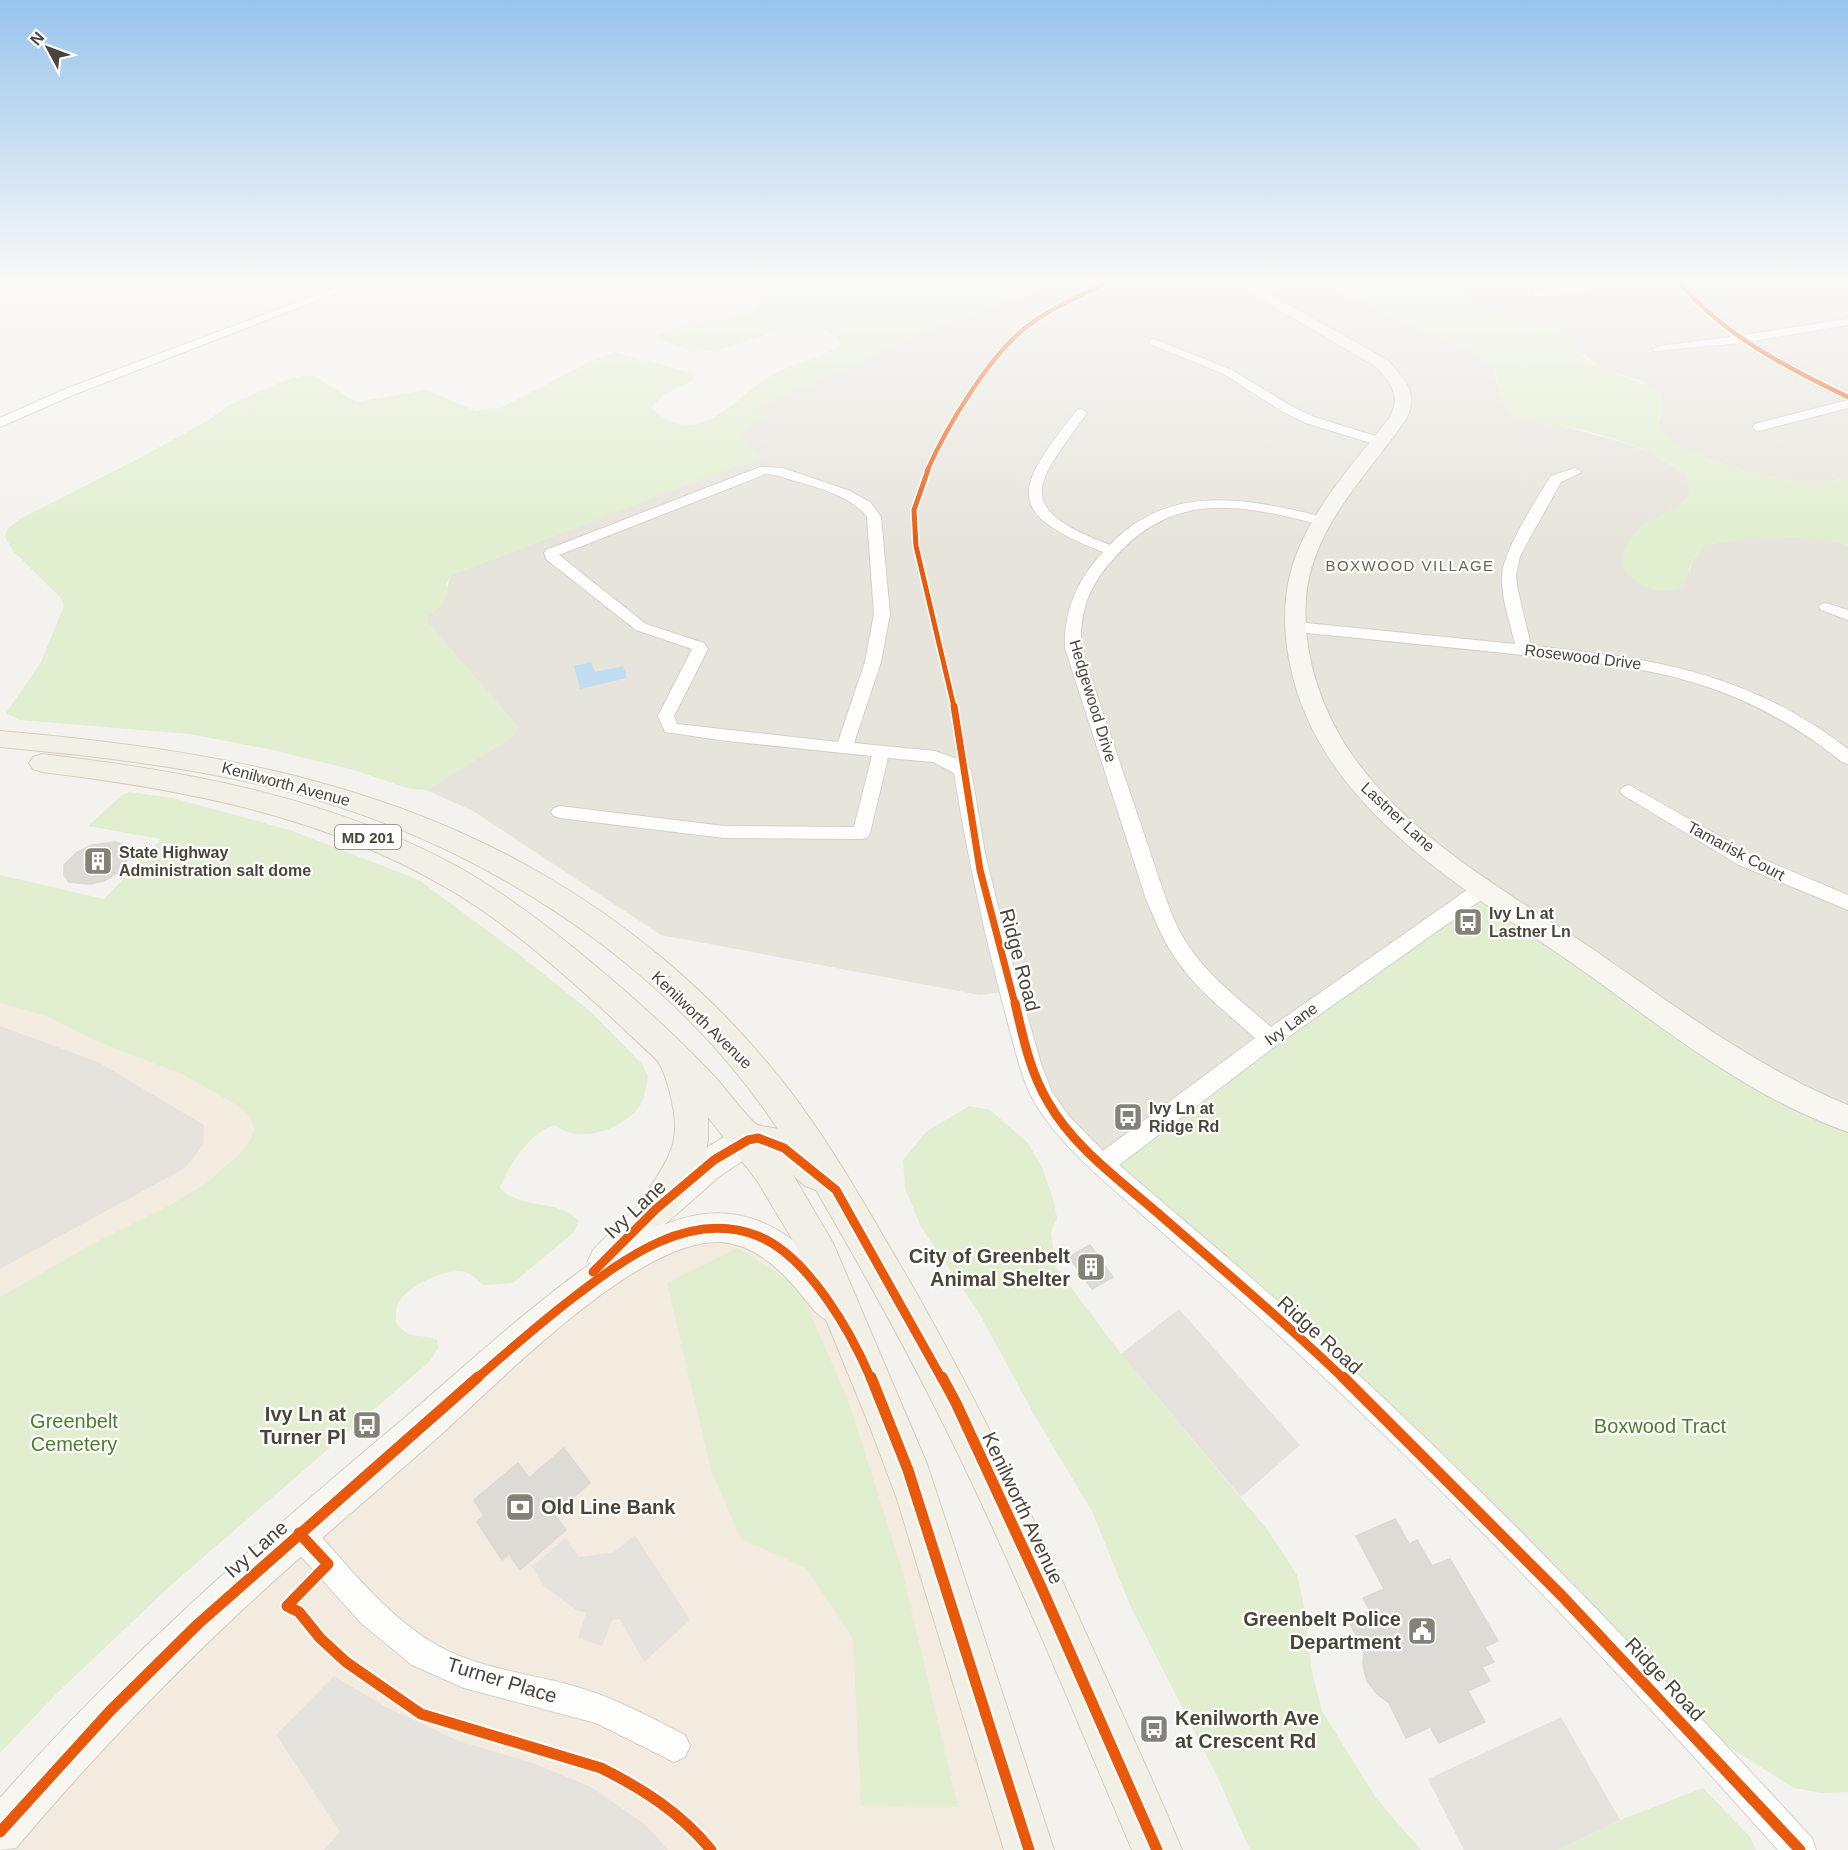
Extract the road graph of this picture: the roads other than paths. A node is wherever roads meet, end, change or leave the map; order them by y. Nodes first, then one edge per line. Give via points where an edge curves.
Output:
1 (129, 369) edge
2 (1221, 369) edge
3 (1387, 369) edge
4 (1794, 369) edge
5 (1848, 397) edge
6 (1848, 404) edge
7 (1081, 413) dead end
8 (0, 423) edge
9 (1759, 427) dead end
10 (1381, 442) junction
11 (1575, 472) dead end
12 (1322, 521) junction
13 (1112, 551) junction
14 (1826, 607) dead end
15 (1848, 615) edge
16 (1296, 627) junction
17 (1524, 650) junction
18 (1, 745) edge
19 (844, 748) junction
20 (881, 753) junction
21 (1845, 753) edge
22 (1629, 791) dead end
23 (560, 813) dead end
24 (1484, 888) junction
25 (1848, 903) edge
26 (1270, 1039) junction
27 (672, 1055) junction
28 (1848, 1119) edge
29 (748, 1140) junction
30 (1102, 1165) junction
31 (836, 1190) junction
32 (656, 1209) junction
33 (553, 1312) junction
34 (846, 1324) junction
35 (299, 1533) junction
36 (674, 1746) dead end
37 (0, 1832) edge
38 (1029, 1850) edge
39 (1157, 1850) edge
40 (1800, 1850) edge

1 - 8 street
2 - 10 street via 1310,420
3 - 10 street, Lastner Lane via 1401,385 1404,402 1398,419
4 - 5 street
6 - 9 street
7 - 13 street via 1040,469 1035,500 1044,517 1057,528
10 - 12 street, Lastner Lane
11 - 17 street via 1556,479 1514,556 1510,586
12 - 13 street, Hedgewood Drive via 1249,506 1199,506 1153,518 1129,533
12 - 16 street, Lastner Lane via 1309,547 1296,592
13 - 26 street, Hedgewood Drive via 1082,590 1074,611 1073,648 1156,899 1181,951
14 - 15 street
16 - 17 street, Rosewood Drive
16 - 24 street, Lastner Lane via 1300,665 1310,699 1343,759 1398,822
17 - 21 street, Rosewood Drive via 1637,662 1700,678 1768,705
18 - 27 main road, Kenilworth Avenue / MD 201 via 239,795 319,818 384,843 459,881 516,920 596,985
18 - 31 main road, Kenilworth Avenue / MD 201 via 136,753 270,777 371,807 496,862 560,899 606,933 705,1018 783,1108
19 - 19 street via 873,662 882,614 876,525 865,505 816,483 765,470 551,553 641,627 699,646 666,716 671,728
19 - 20 street
20 - 23 street via 861,833 724,832
20 - 30 street, Ridge Road via 935,757 962,770 976,853 1030,1064 1043,1097 1060,1122
22 - 25 street, Tamarisk Court via 1746,860
24 - 26 street, Ivy Lane
24 - 28 street, Lastner Lane via 1721,1052 1799,1097
26 - 30 street, Ivy Lane
27 - 29 main road, Kenilworth Avenue / MD 201
27 - 32 main road via 690,1099 692,1139 673,1185
29 - 31 main road via 758,1138 784,1148
29 - 32 street, Ivy Lane via 714,1160
29 - 34 main road, Kenilworth Avenue / MD 201 via 810,1236
30 - 40 street, Ridge Road via 1294,1332 1442,1473 1669,1706
31 - 39 main road, Kenilworth Avenue / MD 201 via 956,1403
32 - 33 street, Ivy Lane
33 - 34 street, Ivy Lane via 648,1246 687,1231 717,1227 747,1232 777,1246 806,1274
33 - 35 street, Ivy Lane
34 - 38 main road, Kenilworth Avenue / MD 201 via 913,1485
35 - 36 street, Turner Place via 369,1609 423,1654 469,1674 595,1707
35 - 37 street, Ivy Lane via 131,1689

